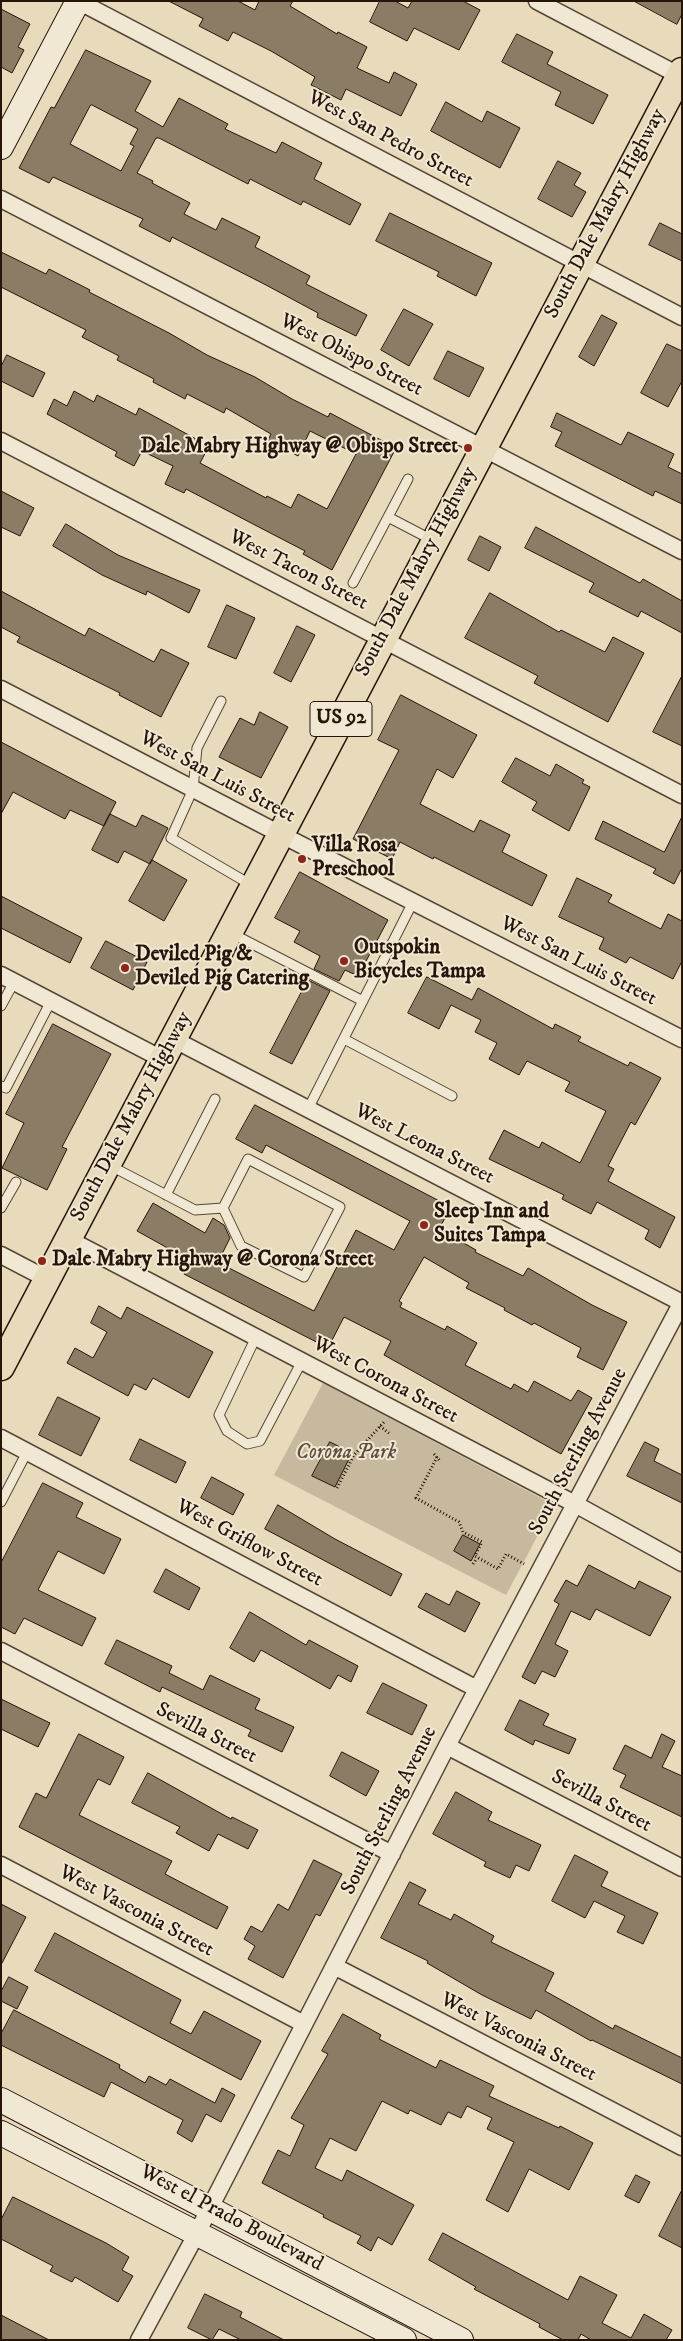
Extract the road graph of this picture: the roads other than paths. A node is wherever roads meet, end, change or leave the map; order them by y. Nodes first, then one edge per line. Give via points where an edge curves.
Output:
1 (78, 1) edge
2 (537, 1) edge
3 (681, 75) edge
4 (1, 147) edge
5 (1, 198) edge
6 (580, 264) junction
7 (682, 317) edge
8 (1, 441) edge
9 (482, 448) junction
10 (408, 479) dead end
11 (388, 517) junction
12 (434, 541) junction
13 (682, 551) edge
14 (353, 583) dead end
15 (383, 638) junction
16 (1, 689) edge
17 (221, 701) dead end
18 (193, 789) junction
19 (682, 795) edge
20 (280, 834) junction
21 (253, 886) junction
22 (413, 902) junction
23 (229, 932) junction
24 (7, 978) edge
25 (51, 1001) junction
26 (363, 1001) junction
27 (1, 1006) edge
28 (682, 1038) edge
29 (344, 1039) junction
30 (168, 1049) junction
31 (1, 1086) edge
32 (452, 1096) dead end
33 (216, 1099) dead end
34 (308, 1109) junction
35 (107, 1164) junction
36 (16, 1182) dead end
37 (166, 1195) junction
38 (1, 1208) edge
39 (223, 1208) junction
40 (68, 1239) junction
41 (1, 1256) edge
42 (47, 1279) junction
43 (682, 1303) edge
44 (256, 1337) junction
45 (302, 1361) junction
46 (1, 1367) edge
47 (1, 1438) edge
48 (27, 1452) junction
49 (1, 1502) edge
50 (575, 1504) junction
51 (682, 1563) edge
52 (1, 1651) edge
53 (477, 1689) junction
54 (447, 1746) junction
55 (392, 1854) junction
56 (1, 1865) edge
57 (682, 1868) edge
58 (334, 1966) junction
59 (304, 2024) junction
60 (8, 2104) edge
61 (2, 2134) edge
62 (682, 2147) edge
63 (209, 2207) junction
64 (197, 2234) junction
65 (139, 2340) edge
66 (404, 2340) edge
67 (461, 2340) edge

1 - 4 street
1 - 6 street, West San Pedro Street
2 - 3 street
3 - 6 main road, South Dale Mabry Highway / US 92
5 - 9 street, West Obispo Street
6 - 7 street, West San Pedro Street
6 - 9 main road, South Dale Mabry Highway / US 92
8 - 15 street, West Tacon Street
9 - 12 main road, South Dale Mabry Highway / US 92
9 - 13 street, West Obispo Street
10 - 11 lane
11 - 12 lane
11 - 14 lane
12 - 15 main road, South Dale Mabry Highway / US 92
15 - 19 street, West Tacon Street
15 - 20 main road, South Dale Mabry Highway / US 92
16 - 18 street, West San Luis Street
17 - 18 lane via 197,748
18 - 20 street, West San Luis Street
18 - 21 lane via 171,838
20 - 21 main road, South Dale Mabry Highway / US 92
20 - 22 street, West San Luis Street
21 - 23 main road, South Dale Mabry Highway / US 92
22 - 26 lane
22 - 28 street, West San Luis Street
23 - 26 lane
23 - 30 main road, South Dale Mabry Highway / US 92
24 - 25 street, West Leona Street
24 - 27 lane
25 - 30 street, West Leona Street
25 - 31 lane via 6,1088
26 - 29 lane
29 - 32 lane
29 - 34 lane
30 - 34 street, West Leona Street
30 - 35 main road, South Dale Mabry Highway / US 92
33 - 37 lane
34 - 43 street, West Leona Street
35 - 37 lane
35 - 40 main road, South Dale Mabry Highway / US 92
36 - 38 lane
37 - 39 lane via 195,1210
39 - 39 lane via 248,1159 340,1207 304,1277 241,1246
40 - 42 main road, South Dale Mabry Highway / US 92
40 - 44 street, West Corona Street
41 - 42 street
42 - 46 main road, South Dale Mabry Highway / US 92
43 - 50 street, South Sterling Avenue
44 - 45 street, West Corona Street
44 - 45 lane via 219,1415 227,1431 246,1444 260,1441
45 - 50 street, West Corona Street
47 - 48 street, West Griflow Street
48 - 49 lane
48 - 53 street, West Griflow Street
50 - 51 street, West Corona Street
50 - 53 street, South Sterling Avenue
52 - 55 street, Sevilla Street
53 - 54 street, South Sterling Avenue
54 - 55 street, South Sterling Avenue
54 - 57 street, Sevilla Street
55 - 58 street, South Sterling Avenue
56 - 59 street, West Vasconia Street
58 - 59 street, South Sterling Avenue
58 - 62 street, West Vasconia Street
59 - 63 street, South Sterling Avenue
60 - 61 street
60 - 63 street, West el Prado Boulevard
61 - 64 street, West el Prado Boulevard
63 - 64 street, South Sterling Avenue
63 - 67 street, West el Prado Boulevard
64 - 65 street, South Sterling Avenue
64 - 66 street, West el Prado Boulevard

